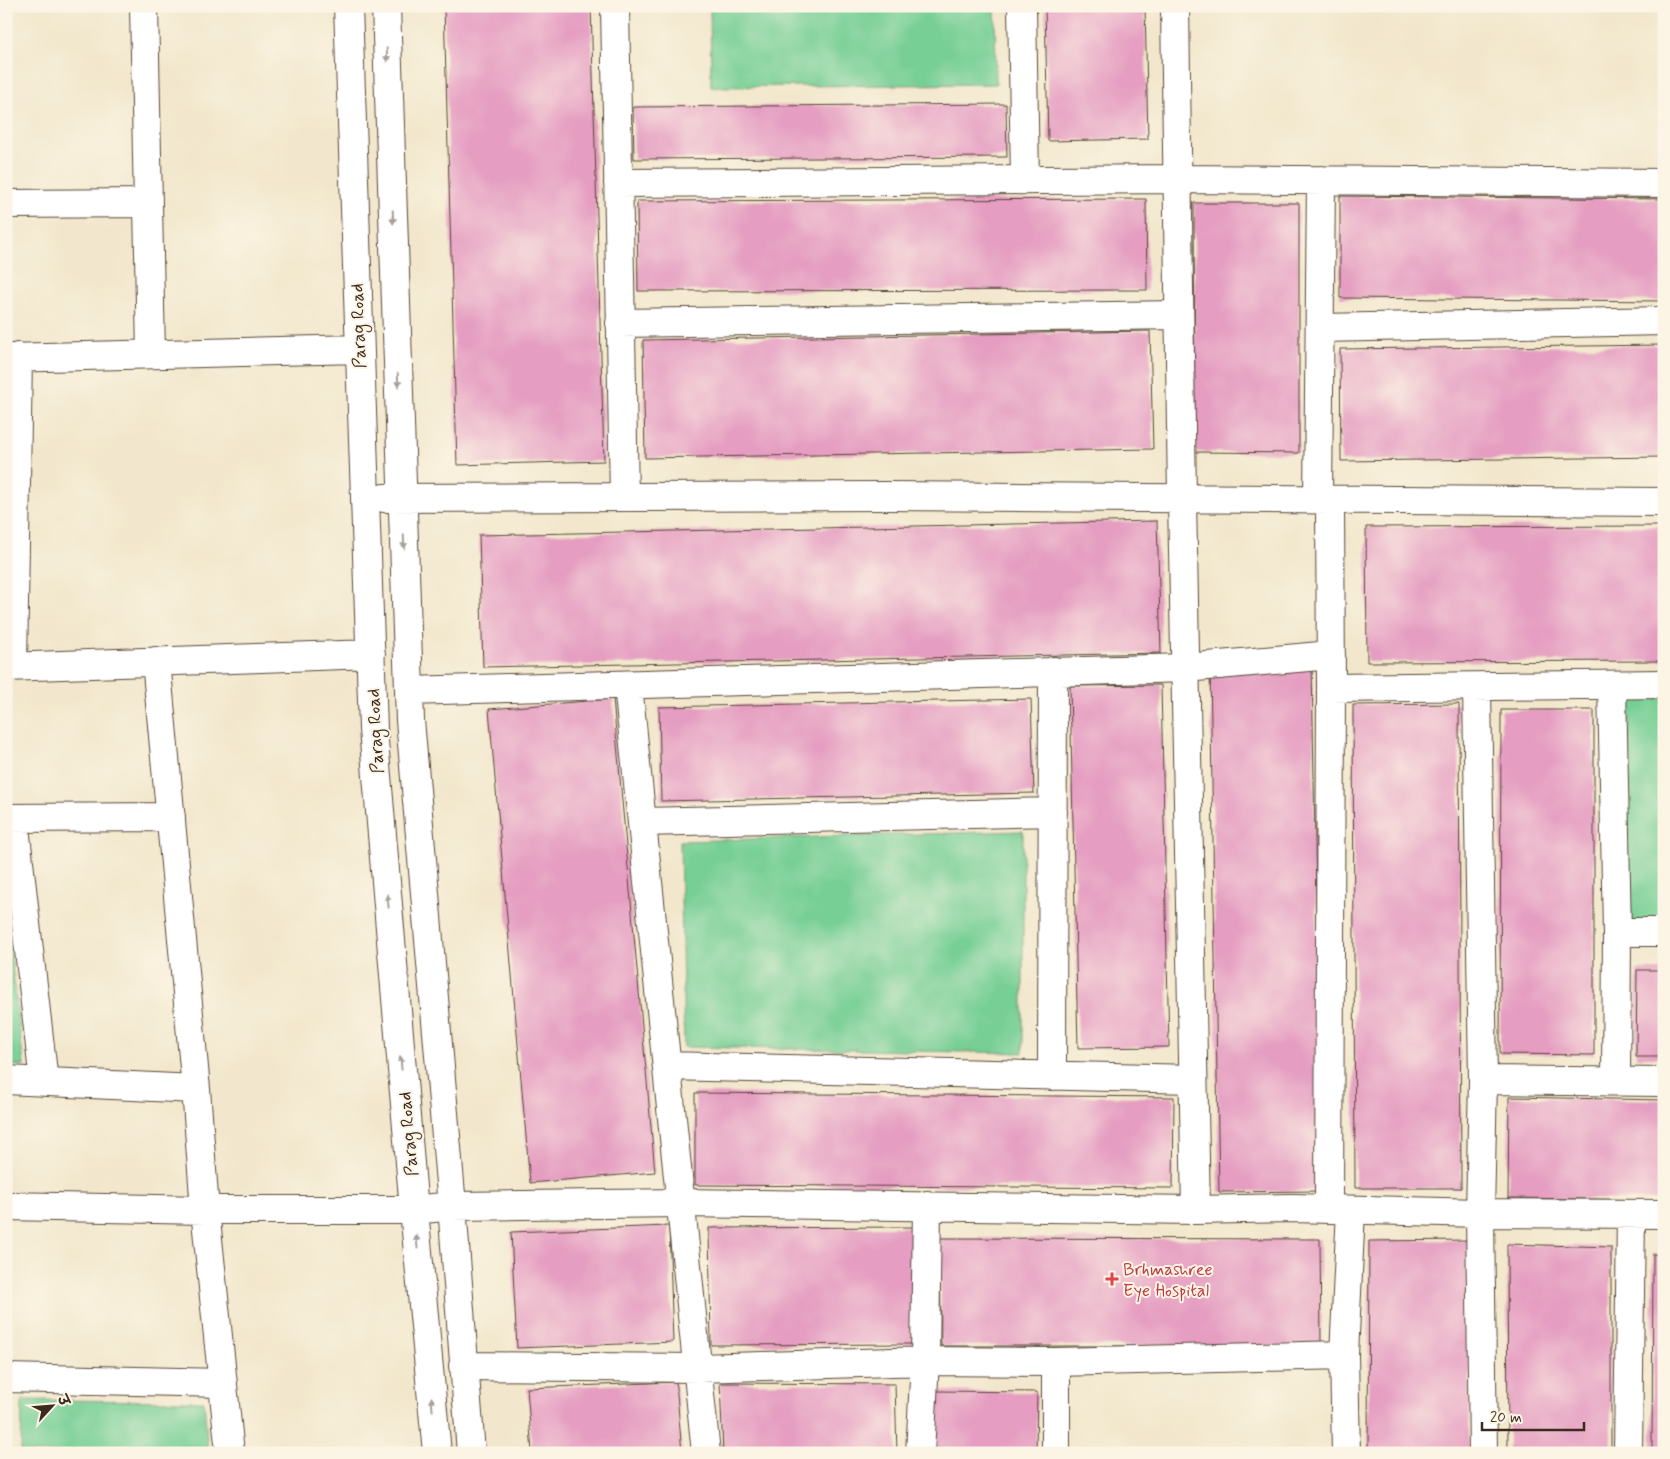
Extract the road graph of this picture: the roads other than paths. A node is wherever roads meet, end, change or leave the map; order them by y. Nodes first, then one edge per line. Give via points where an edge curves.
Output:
1 (144, 6) edge
2 (348, 6) edge
3 (386, 6) edge
4 (615, 6) edge
5 (1022, 6) edge
6 (1175, 6) edge
7 (1178, 179) junction
8 (1025, 180) junction
9 (1321, 180) junction
10 (618, 183) junction
11 (1664, 183) edge
12 (6, 204) edge
13 (148, 204) junction
14 (1179, 315) junction
15 (1664, 322) edge
16 (620, 323) junction
17 (1320, 328) junction
18 (359, 349) junction
19 (152, 354) junction
20 (12, 358) edge
21 (624, 497) junction
22 (365, 498) junction
23 (402, 498) junction
24 (1182, 498) junction
25 (1324, 499) junction
26 (1664, 502) edge
27 (371, 654) junction
28 (1331, 655) junction
29 (156, 661) junction
30 (10, 667) edge
31 (1185, 668) junction
32 (1053, 671) junction
33 (1664, 684) edge
34 (628, 685) junction
35 (1612, 685) junction
36 (1477, 687) junction
37 (1331, 688) junction
38 (409, 691) junction
39 (1053, 812) junction
40 (171, 817) junction
41 (10, 818) edge
42 (642, 822) junction
43 (1617, 932) junction
44 (1664, 932) edge
45 (667, 1066) junction
46 (1052, 1076) junction
47 (1193, 1079) junction
48 (6, 1080) edge
49 (1483, 1080) junction
50 (1616, 1081) junction
51 (44, 1082) junction
52 (1664, 1082) edge
53 (196, 1089) junction
54 (682, 1203) junction
55 (927, 1205) junction
56 (6, 1206) edge
57 (452, 1206) junction
58 (205, 1210) junction
59 (414, 1210) junction
60 (1196, 1210) junction
61 (1340, 1210) junction
62 (1480, 1213) junction
63 (1632, 1214) junction
64 (1664, 1214) edge
65 (1344, 1355) junction
66 (925, 1361) junction
67 (1056, 1362) junction
68 (463, 1366) junction
69 (699, 1368) junction
70 (6, 1378) edge
71 (223, 1383) junction
72 (230, 1453) edge
73 (437, 1453) edge
74 (471, 1453) edge
75 (706, 1453) edge
76 (920, 1453) edge
77 (1056, 1453) edge
78 (1346, 1453) edge
79 (1483, 1453) edge
80 (1628, 1453) edge

1 - 13 street
2 - 18 street, Parag Road
3 -> 23 street, Parag Road
4 - 10 street
5 - 8 street
6 - 7 street
7 - 8 street
7 - 9 street
7 - 14 street
8 - 10 street
9 - 11 street
9 - 17 street
10 - 16 street
12 - 13 street
13 - 19 street
14 - 16 street
14 - 24 street
15 - 17 street
16 - 21 street
17 - 25 street
18 - 19 street
18 - 22 street, Parag Road
19 - 20 street
20 - 30 street
21 - 23 street
21 - 24 street
22 - 23 street
22 - 27 street, Parag Road
23 -> 38 street, Parag Road
24 - 25 street
24 - 31 street
25 - 26 street
25 - 28 street
27 - 29 street
59 -> 27 street, Parag Road via 374,739
28 - 31 street
28 - 37 street
29 - 30 street
29 - 40 street
31 - 32 street
31 - 47 street
32 - 34 street
32 - 39 street
33 - 35 street
34 - 38 street
34 - 42 street
35 - 36 street
35 - 43 street
36 - 37 street
36 - 49 street
37 - 61 street
38 - 57 street, Parag Road
39 - 42 street
39 - 46 street
40 - 41 street
40 - 53 street
41 - 51 street
42 - 45 street
43 - 44 street
43 - 50 street
45 - 46 street
45 - 54 street
46 - 47 street
47 - 60 street
48 - 51 street
49 - 50 street
49 - 62 street
50 - 52 street
51 - 53 street
53 - 58 street
54 - 55 street
54 - 57 street
54 - 69 street
55 - 60 street
55 - 66 street
56 - 58 street
57 - 59 street
57 - 68 street, Parag Road
58 - 59 street
58 - 71 street
73 -> 59 street, Parag Road
60 - 61 street
61 - 62 street
61 - 65 street
62 - 63 street
62 - 79 street
63 - 64 street
63 - 80 street
65 - 67 street
65 - 78 street
66 - 67 street
66 - 69 street
66 - 76 street
67 - 77 street
68 - 69 street
68 - 74 street, Parag Road
69 - 75 street
70 - 71 street
71 - 72 street

